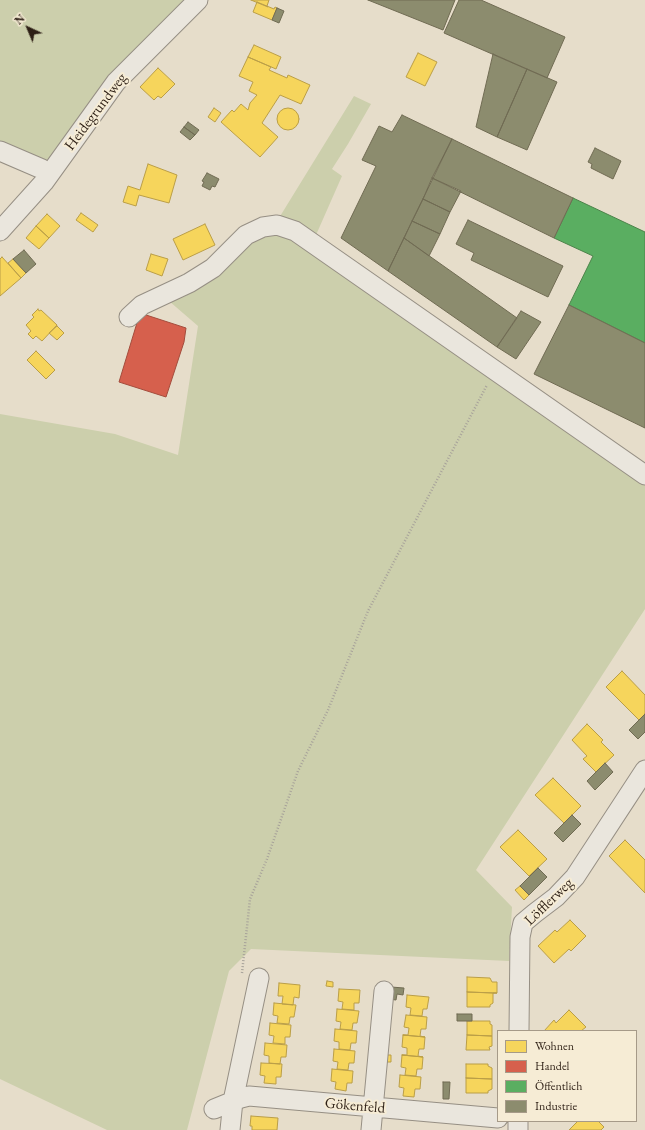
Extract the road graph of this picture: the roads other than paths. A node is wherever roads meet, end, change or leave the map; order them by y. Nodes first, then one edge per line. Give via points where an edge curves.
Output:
1 (198, 0) edge
2 (0, 151) edge
3 (50, 175) junction
4 (0, 231) edge
5 (129, 317) dead end
6 (645, 475) edge
7 (645, 770) edge
8 (251, 977) road end
9 (384, 990) dead end
10 (519, 1030) edge
11 (233, 1101) junction
12 (373, 1107) junction
13 (214, 1109) dead end
14 (497, 1118) edge
15 (230, 1130) edge
16 (371, 1130) edge

1 - 3 street, Heidegrundweg via 116,82
2 - 3 street via 37,166
3 - 4 street, Heidegrundweg
5 - 6 street via 142,306 213,268 246,234 277,225 295,231
7 - 10 street, Löfflerweg via 575,877 556,897 524,923 520,937
8 - 11 street
9 - 12 street
11 - 12 street, Gökenfeld via 249,1096
11 - 13 street, Gökenfeld
11 - 15 street
12 - 14 street, Gökenfeld
12 - 16 street

